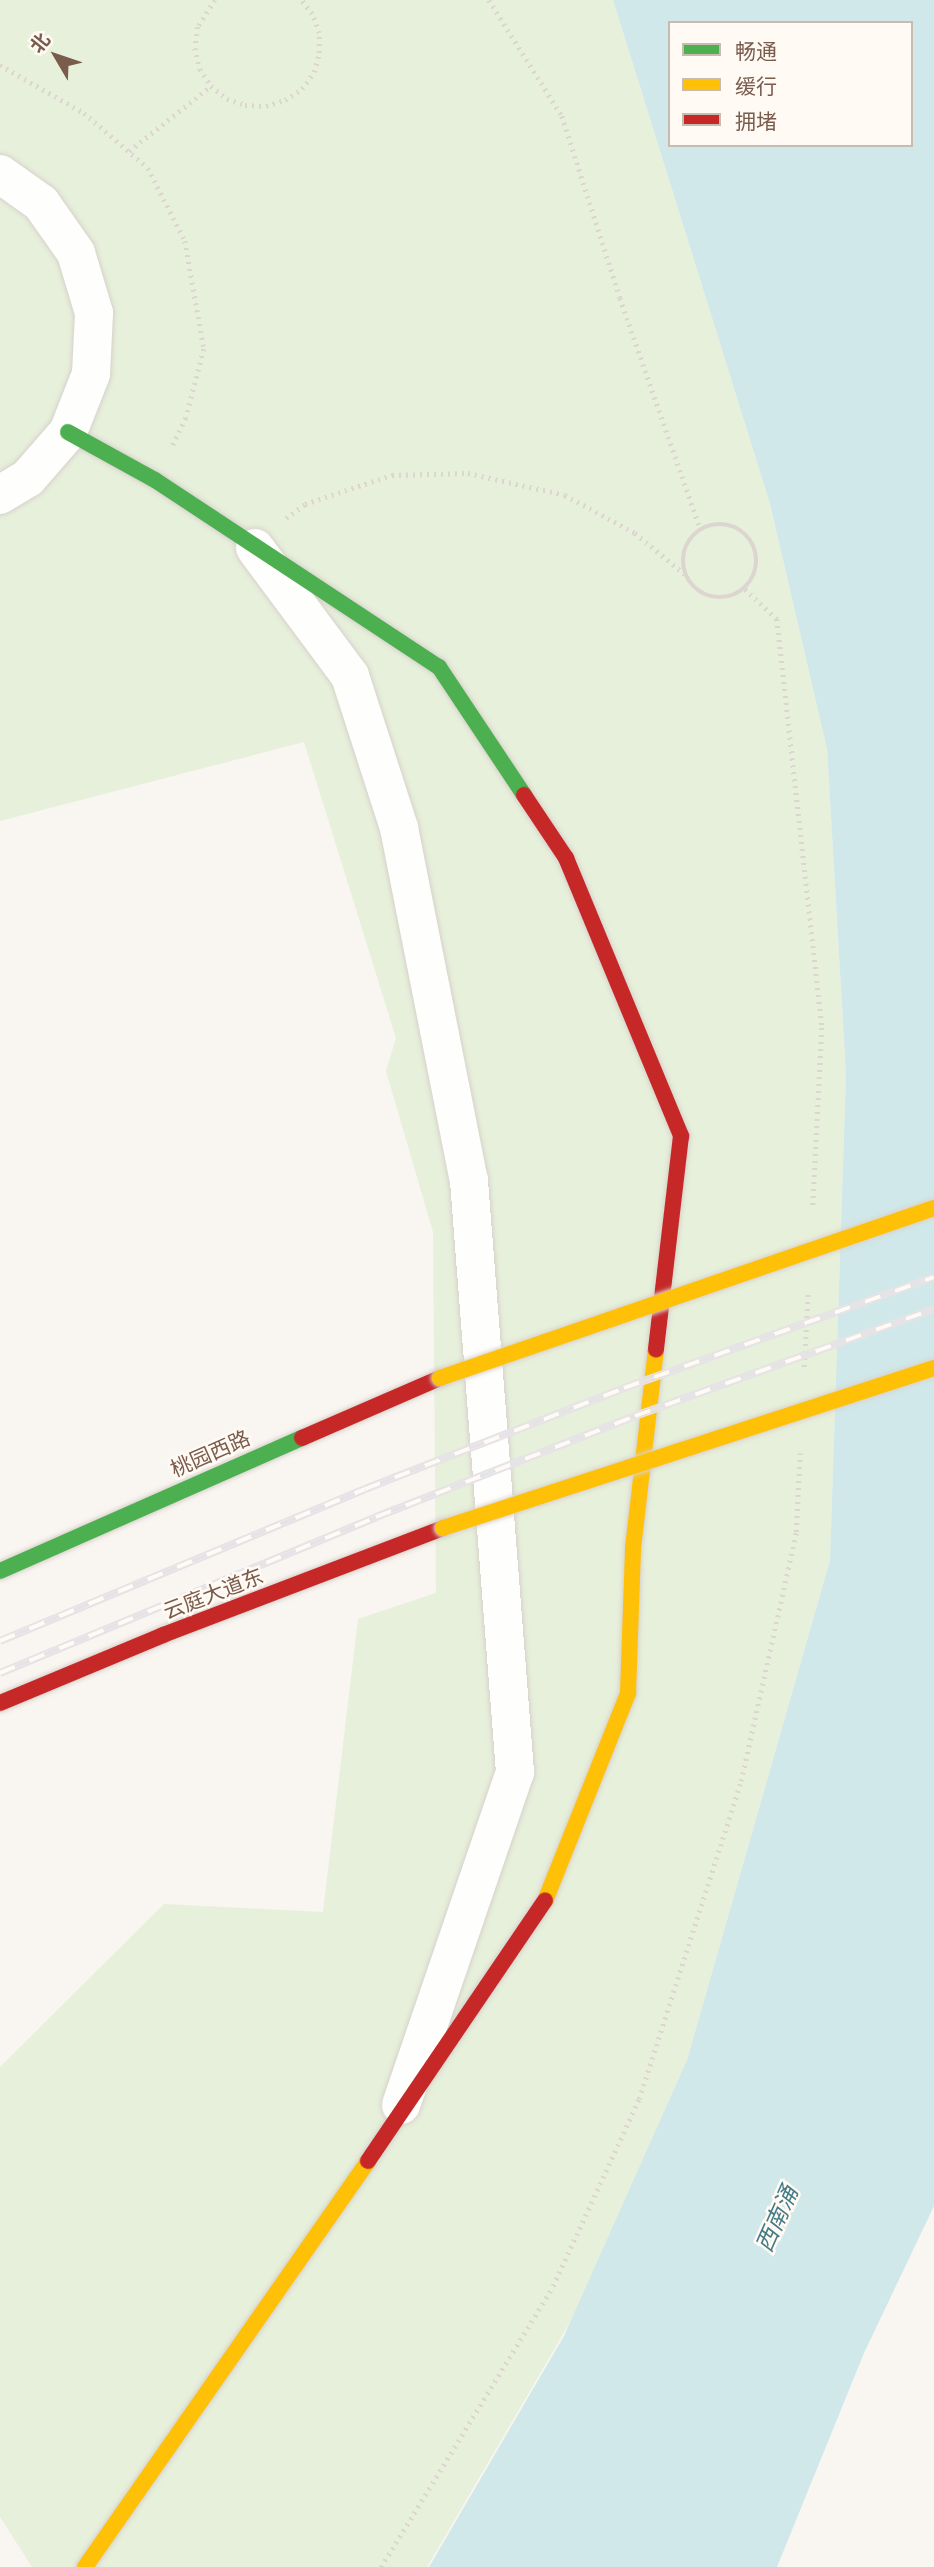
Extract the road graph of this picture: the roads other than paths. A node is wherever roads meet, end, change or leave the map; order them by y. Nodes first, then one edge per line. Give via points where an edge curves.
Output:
1 (0, 174) edge
2 (68, 432) junction
3 (0, 495) edge
4 (252, 544) junction
5 (934, 1208) edge
6 (934, 1368) edge
7 (0, 1571) edge
8 (0, 1703) edge
9 (395, 2120) junction
10 (85, 2567) edge

1 - 2 street via 41,203 76,253 94,313 91,374
2 - 3 street via 28,478
2 - 4 street via 155,480
4 - 9 street via 350,676 399,828 469,1181 515,1772
4 - 9 street via 439,667 566,859 681,1136 633,1548 628,1693 542,1910
5 - 7 street, 桃园西路, bridge via 440,1378
6 - 8 street, 云庭大道东, bridge via 443,1528
9 - 10 street

